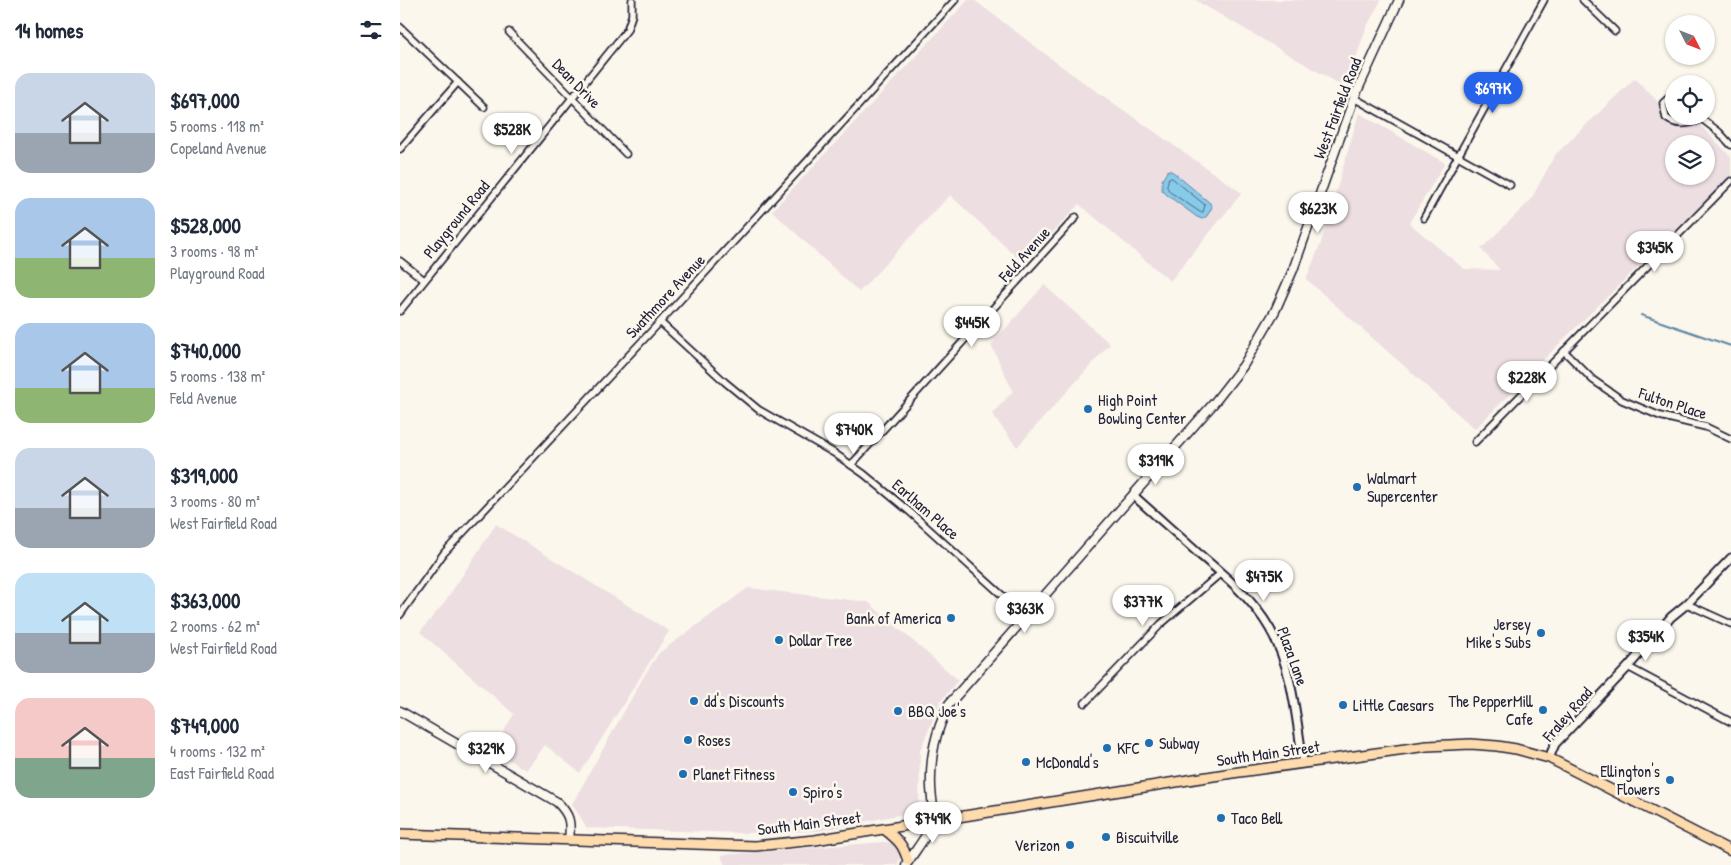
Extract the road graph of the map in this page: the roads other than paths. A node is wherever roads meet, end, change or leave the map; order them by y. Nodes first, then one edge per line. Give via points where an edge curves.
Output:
1 (632, 0) edge
2 (955, 0) edge
3 (1399, 0) edge
4 (1544, 0) edge
5 (1583, 0) edge
6 (400, 26) edge
7 (1615, 31) dead end
8 (509, 32) dead end
9 (458, 82) junction
10 (572, 98) junction
11 (1354, 98) junction
12 (1665, 101) edge
13 (484, 107) dead end
14 (1665, 113) edge
15 (1710, 125) edge
16 (1731, 145) edge
17 (400, 148) edge
18 (626, 154) dead end
19 (1458, 156) junction
20 (1731, 181) edge
21 (1510, 185) dead end
22 (1076, 217) dead end
23 (1424, 218) dead end
24 (400, 261) edge
25 (424, 280) junction
26 (400, 311) edge
27 (660, 322) junction
28 (1564, 351) junction
29 (1731, 439) edge
30 (1475, 442) dead end
31 (851, 465) junction
32 (1133, 495) junction
33 (1731, 558) edge
34 (1221, 573) junction
35 (1687, 604) junction
36 (400, 615) edge
37 (1025, 616) junction
38 (1731, 624) edge
39 (1628, 667) junction
40 (1085, 703) dead end
41 (400, 711) edge
42 (1731, 722) edge
43 (1549, 758) junction
44 (1303, 762) junction
45 (934, 821) junction
46 (884, 829) junction
47 (400, 834) edge
48 (570, 840) junction
49 (1731, 851) edge
50 (907, 863) edge

1 - 10 street, Playground Road via 627,30
2 - 27 street, Swathmore Avenue
3 - 11 main road, West Fairfield Road
4 - 19 street
5 - 7 street
6 - 9 street
8 - 10 street, Dean Drive
9 - 13 street
9 - 17 street
10 - 18 street, Dean Drive
10 - 25 street, Playground Road
11 - 19 street
11 - 32 main road, West Fairfield Road via 1293,270 1275,311 1214,404
12 - 14 street
15 - 16 street
19 - 21 street
19 - 23 street
20 - 28 street
22 - 31 street, Feld Avenue
24 - 25 street
25 - 26 street, Playground Road
27 - 31 street, Earlham Place via 759,410
27 - 36 street, Swathmore Avenue via 444,553
28 - 29 street, Fulton Place via 1593,380 1622,400 1660,416 1706,427
28 - 30 street
31 - 37 street, Earlham Place via 910,512
32 - 34 street, Plaza Lane
32 - 37 main road, West Fairfield Road
33 - 35 street, Fraley Road
34 - 40 street via 1161,624
34 - 44 street, Plaza Lane via 1270,629 1291,686
35 - 38 street
35 - 39 street, Fraley Road via 1671,617
37 - 45 main road, West Fairfield Road via 957,694 940,722 932,759
39 - 42 street
39 - 43 street, Fraley Road via 1555,744
41 - 48 main road via 557,802 566,811 571,824
43 - 44 main road, South Main Street via 1497,746 1457,744
43 - 49 main road, South Main Street
44 - 45 main road, South Main Street
45 - 46 main road, South Main Street
45 - 50 main road
46 - 48 main road, South Main Street via 755,846
46 - 50 main road via 904,847
47 - 48 main road, South Main Street

